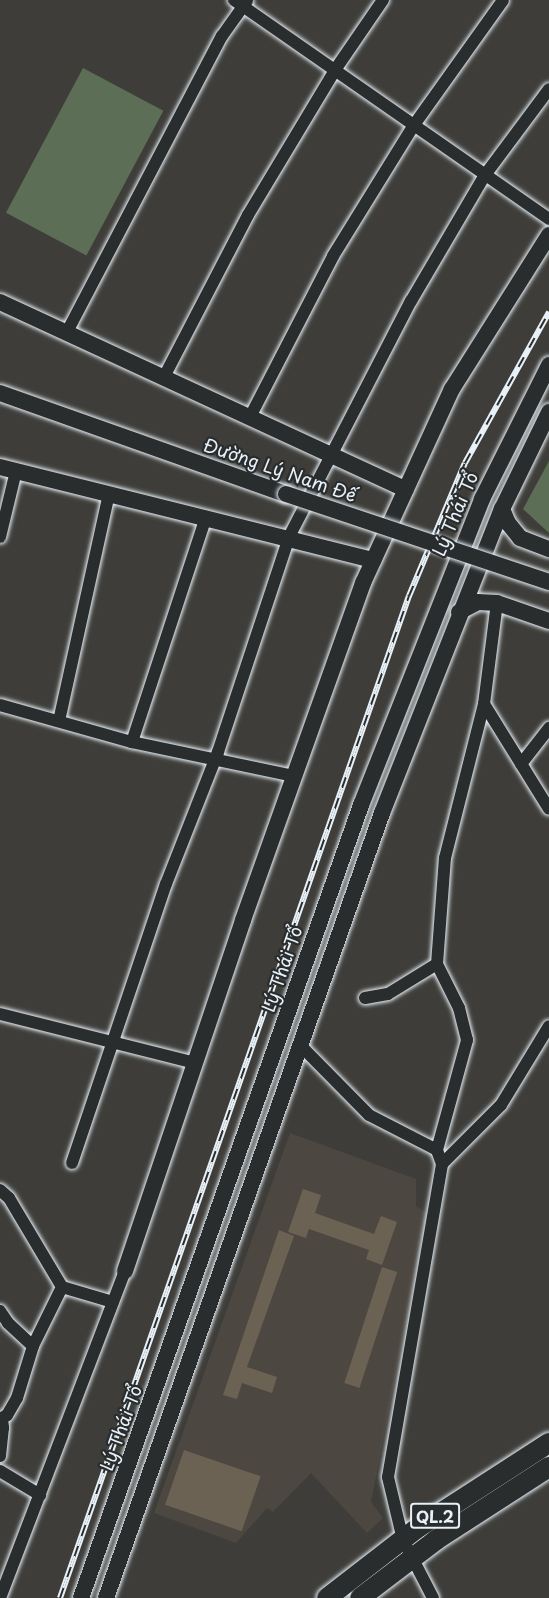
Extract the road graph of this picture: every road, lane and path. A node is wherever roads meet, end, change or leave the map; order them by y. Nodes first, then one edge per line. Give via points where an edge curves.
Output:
1 (383, 0) edge
2 (503, 0) edge
3 (241, 2) edge
4 (335, 70) junction
5 (549, 89) edge
6 (414, 125) junction
7 (485, 174) junction
8 (549, 219) edge
9 (549, 235) edge
10 (0, 302) edge
11 (67, 332) junction
12 (549, 365) edge
13 (164, 377) junction
14 (0, 393) edge
15 (549, 412) edge
16 (250, 417) junction
17 (514, 431) junction
18 (536, 440) junction
19 (331, 455) junction
20 (8, 469) edge
21 (406, 490) junction
22 (110, 493) junction
23 (502, 509) junction
24 (206, 517) junction
25 (0, 537) edge
26 (289, 537) junction
27 (549, 549) edge
28 (374, 560) junction
29 (549, 582) edge
30 (496, 603) junction
31 (459, 612) junction
32 (549, 621) edge
33 (414, 667) junction
34 (435, 675) junction
35 (484, 704) junction
36 (0, 705) edge
37 (59, 721) junction
38 (549, 728) edge
39 (132, 742) junction
40 (215, 760) junction
41 (521, 764) junction
42 (294, 776) junction
43 (549, 809) edge
44 (436, 964) junction
45 (365, 998) dead end
46 (0, 1014) edge
47 (549, 1026) edge
48 (113, 1043) junction
49 (300, 1045) junction
50 (195, 1063) junction
51 (437, 1150) junction
52 (72, 1163) dead end
53 (442, 1164) junction
54 (0, 1190) edge
55 (125, 1270) joint
56 (62, 1287) junction
57 (113, 1302) junction
58 (0, 1311) edge
59 (33, 1346) junction
60 (1, 1426) edge
61 (549, 1443) edge
62 (0, 1456) edge
63 (549, 1467) edge
64 (0, 1471) edge
65 (40, 1495) junction
66 (403, 1540) junction
67 (413, 1558) junction
68 (0, 1598) edge
69 (81, 1598) edge
70 (106, 1598) edge
71 (327, 1598) edge
72 (360, 1598) edge
73 (433, 1598) edge

1 - 4 street
2 - 6 street
3 - 4 street
3 - 11 street
4 - 6 street
4 - 13 street via 248,215
5 - 7 street
6 - 7 street
6 - 16 street via 333,256
7 - 8 street
7 - 19 street via 411,301
9 - 21 main road via 452,389
10 - 11 main road
11 - 13 main road
12 - 17 main road, Lý Thái Tổ
13 - 16 main road
14 - 29 main road, Đường Lý Nam Đế, bridge
15 - 18 main road
16 - 19 main road
17 - 18 main road
17 - 33 main road, Lý Thái Tổ
18 - 23 main road
19 - 21 main road
19 - 26 street
20 - 22 main road
20 - 25 street
21 - 28 main road
22 - 24 main road
22 - 37 street
23 - 27 main road via 520,538
23 - 31 main road
24 - 26 main road
24 - 39 street
26 - 28 main road
26 - 40 street
28 - 42 main road
30 - 31 main road via 478,602
30 - 32 main road
30 - 35 street
31 - 34 main road
33 - 34 main road
33 - 69 main road, Lý Thái Tổ via 357,817
34 - 49 main road
35 - 41 street
35 - 44 street via 445,858
36 - 37 street
37 - 39 street
38 - 41 street
39 - 40 street
40 - 42 street
40 - 48 street via 166,884
41 - 43 street
42 - 50 main road
44 - 45 street via 388,994
44 - 51 street via 459,1008 467,1040
46 - 48 street
47 - 53 street via 501,1105
48 - 50 street
48 - 52 street
49 - 51 street via 369,1115
49 - 70 main road
50 - 55 main road
51 - 53 street
53 - 66 street via 388,1477
54 - 56 street via 9,1198
55 - 57 street
56 - 57 street
56 - 59 street
57 - 65 street
58 - 59 street
59 - 60 street via 17,1398 2,1418
60 - 62 street
61 - 66 main road, QL.2
63 - 67 main road, QL.2
64 - 65 street
65 - 68 street
66 - 67 street
66 - 71 main road, QL.2
67 - 72 main road, QL.2
67 - 73 street

